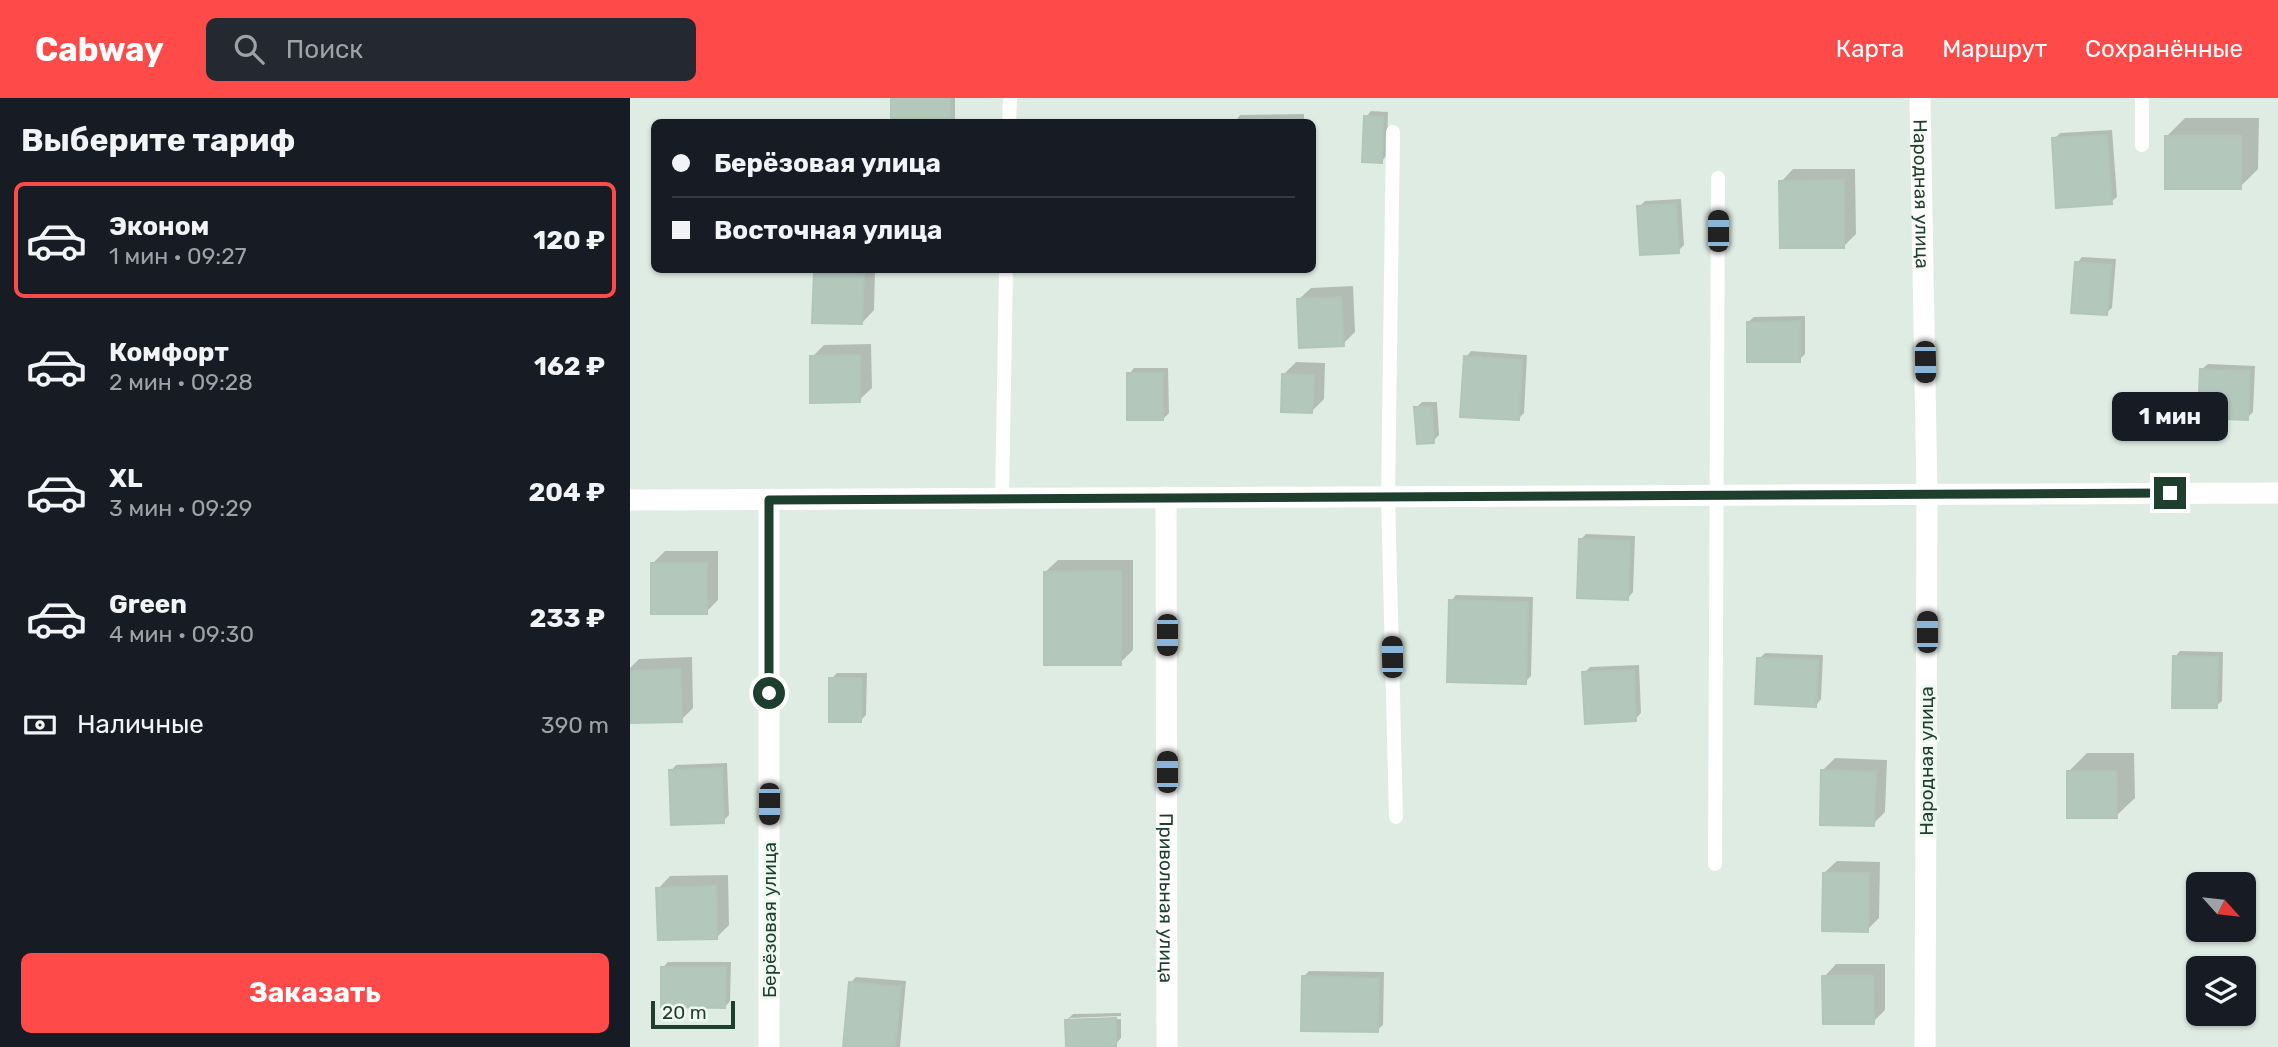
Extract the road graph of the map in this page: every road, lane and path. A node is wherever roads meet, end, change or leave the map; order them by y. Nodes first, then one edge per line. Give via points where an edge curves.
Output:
1 (1010, 98) edge
2 (1920, 98) edge
3 (2142, 98) edge
4 (1009, 119) edge
5 (1393, 132) dead end
6 (2142, 145) dead end
7 (1718, 178) dead end
8 (1006, 273) edge
9 (2278, 493) edge
10 (1927, 494) junction
11 (1718, 495) junction
12 (1388, 496) junction
13 (1166, 498) junction
14 (1002, 499) junction
15 (630, 500) edge
16 (769, 500) junction
17 (1396, 817) dead end
18 (1715, 864) dead end
19 (769, 1047) edge
20 (1167, 1047) edge
21 (1925, 1047) edge

1 - 4 lane
2 - 10 street, Народная улица
3 - 6 lane
5 - 12 lane
7 - 11 lane
8 - 14 lane
9 - 10 street
10 - 11 street
10 - 21 street, Народная улица
11 - 12 street
11 - 18 lane
12 - 13 street
12 - 17 lane
13 - 14 street
13 - 20 street, Привольная улица
14 - 16 street
15 - 16 street
16 - 19 street, Берёзовая улица

